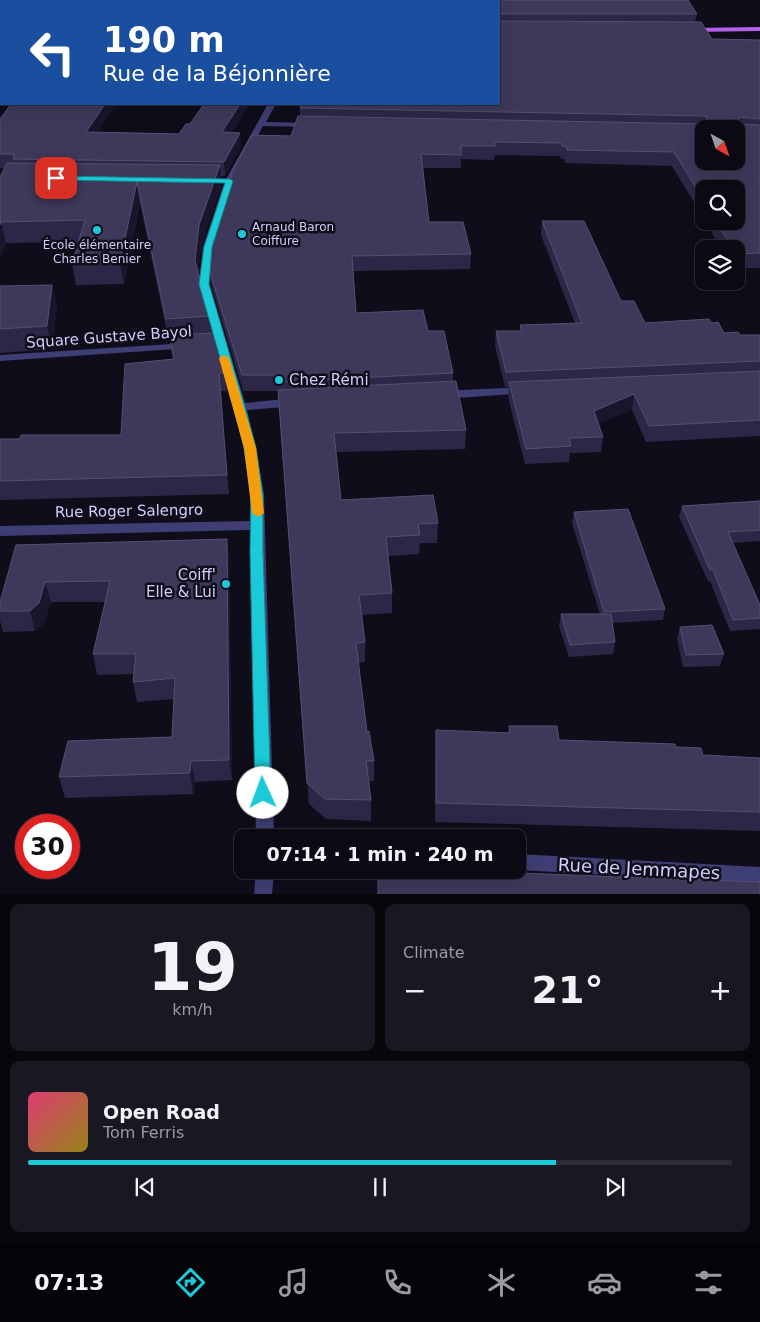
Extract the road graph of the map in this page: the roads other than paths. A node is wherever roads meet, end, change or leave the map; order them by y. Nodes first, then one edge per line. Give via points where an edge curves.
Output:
1 (760, 29) edge
2 (760, 37) edge
3 (271, 105) edge
4 (260, 124) junction
5 (320, 125) edge
6 (196, 346) edge
7 (0, 358) edge
8 (532, 391) edge
9 (432, 396) edge
10 (303, 401) edge
11 (240, 407) junction
12 (258, 525) junction
13 (0, 531) edge
14 (265, 829) edge
15 (526, 862) edge
16 (760, 875) edge
17 (264, 879) edge
18 (263, 894) edge

1 - 2 main road via 686,34
3 - 4 street
4 - 5 street
4 - 11 street via 224,181 204,265 204,284 216,344
6 - 7 street, Square Gustave Bayol
8 - 9 street
10 - 11 street
11 - 12 street via 250,448
12 - 13 street, Rue Roger Salengro
12 - 14 street
15 - 16 street, Rue de Jemmapes
17 - 18 street

